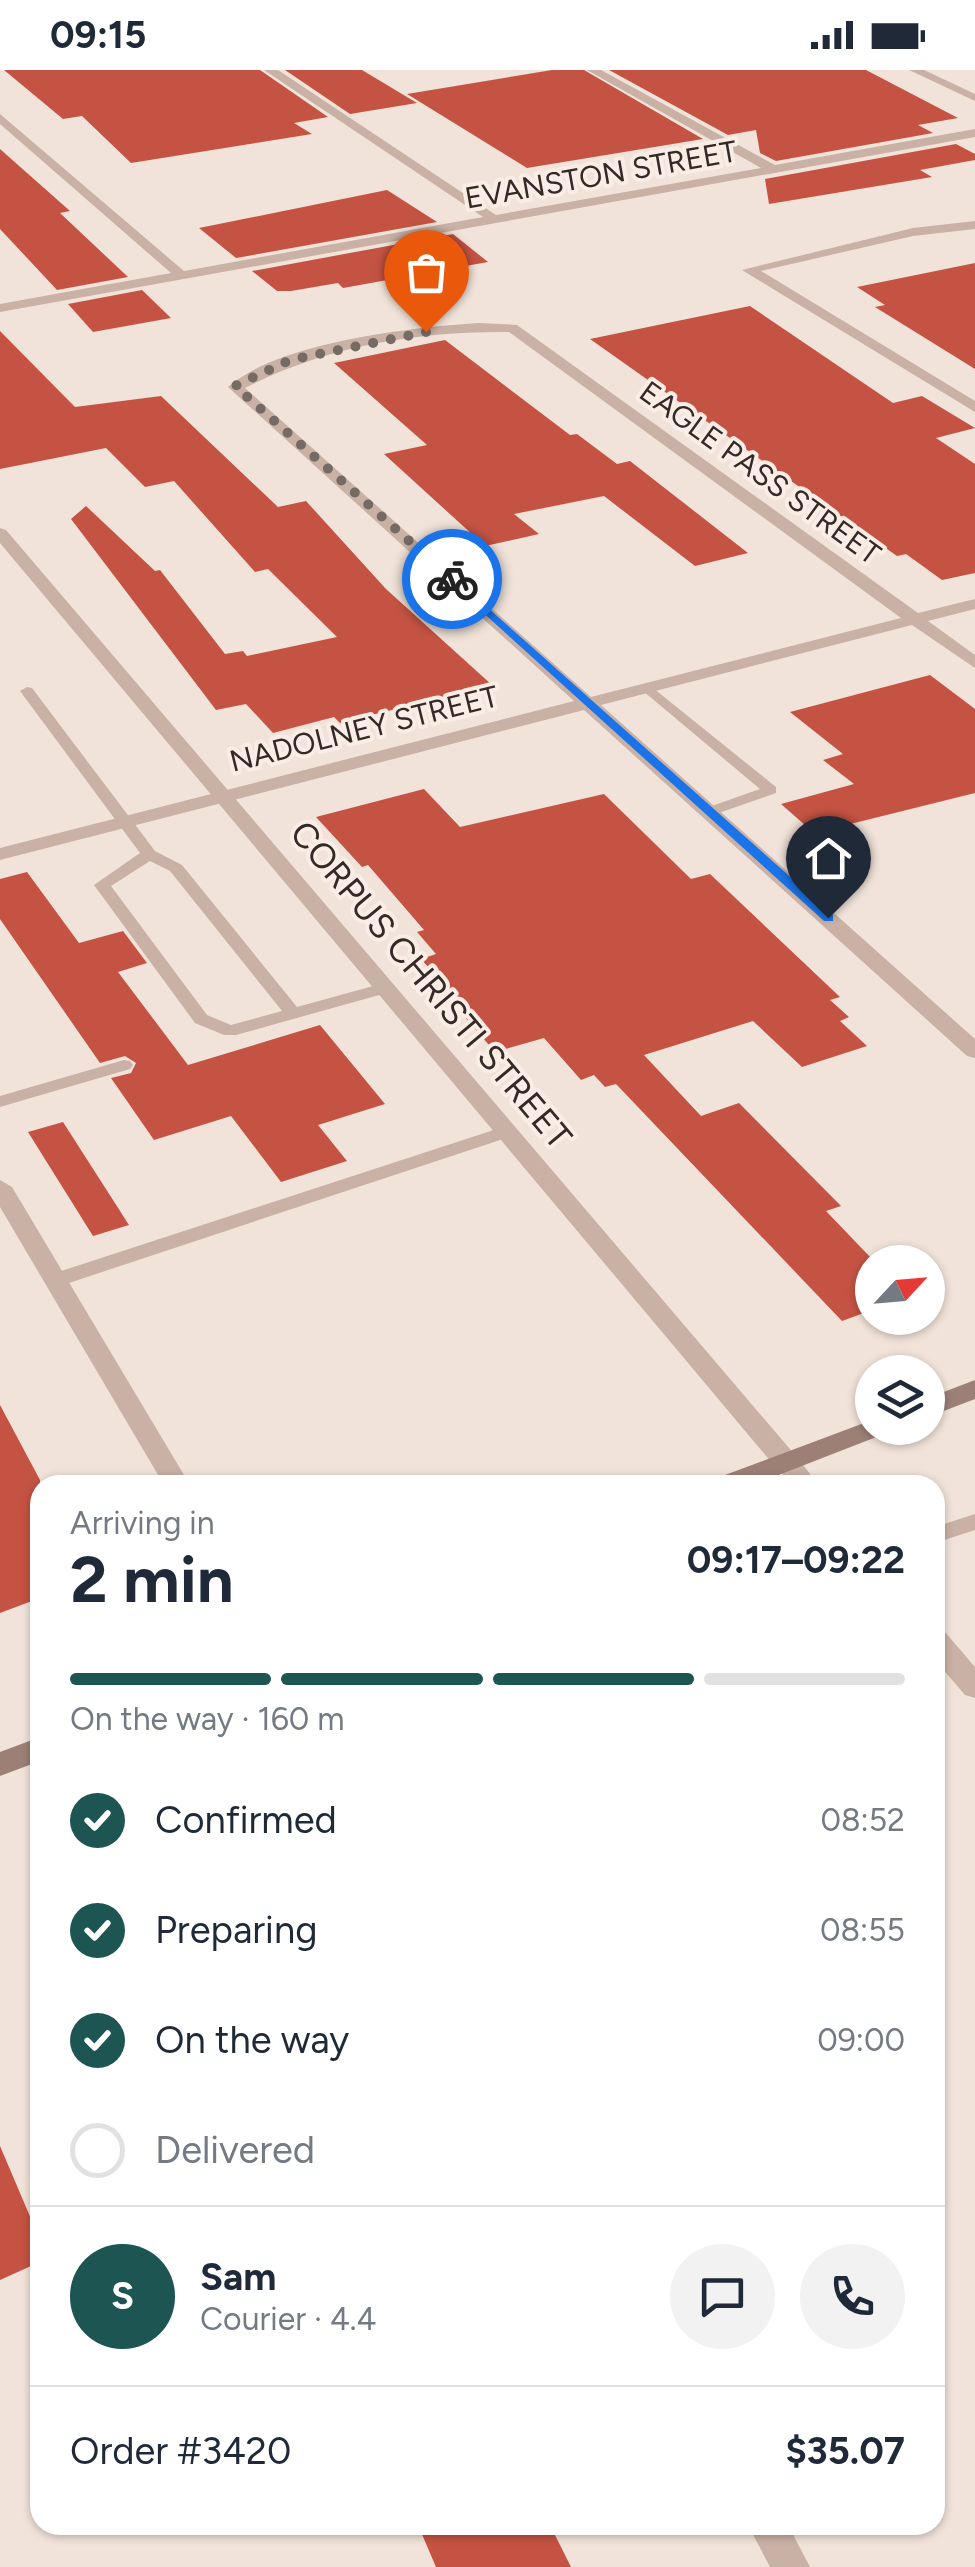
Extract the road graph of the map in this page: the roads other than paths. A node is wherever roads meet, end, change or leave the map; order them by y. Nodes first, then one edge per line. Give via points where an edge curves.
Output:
1 (270, 70) edge
2 (593, 70) edge
3 (916, 70) edge
4 (975, 98) edge
5 (0, 118) edge
6 (975, 133) edge
7 (773, 169) junction
8 (494, 220) junction
9 (975, 225) edge
10 (182, 276) junction
11 (0, 308) edge
12 (975, 406) edge
13 (0, 533) edge
14 (975, 604) edge
15 (916, 620) junction
16 (975, 662) edge
17 (648, 688) junction
18 (27, 691) dead end
19 (591, 703) junction
20 (222, 796) junction
21 (711, 811) junction
22 (124, 822) junction
23 (0, 854) edge
24 (148, 854) junction
25 (384, 988) junction
26 (292, 1013) junction
27 (975, 1052) edge
28 (124, 1065) dead end
29 (0, 1102) edge
30 (506, 1132) junction
31 (0, 1186) edge
32 (56, 1280) junction
33 (975, 1389) edge
34 (945, 1401) edge
35 (855, 1436) edge
36 (786, 1462) junction
37 (172, 1475) edge
38 (752, 1475) edge
39 (797, 1475) edge
40 (975, 1522) edge
41 (945, 1531) edge
42 (945, 1652) edge
43 (975, 1687) edge
44 (30, 1753) edge
45 (0, 1764) edge
46 (773, 2535) edge
47 (791, 2567) edge

1 - 8 street
2 - 7 street
3 - 4 street
5 - 10 street
6 - 7 street, EVANSTON STREET
7 - 8 street, EVANSTON STREET
8 - 10 street, EVANSTON STREET
9 - 12 street via 749,270
10 - 11 street, EVANSTON STREET
13 - 20 street, CORPUS CHRISTI STREET
14 - 15 street, NADOLNEY STREET
15 - 16 street, EAGLE PASS STREET
15 - 17 street, NADOLNEY STREET
15 - 19 street, EAGLE PASS STREET via 512,328 479,326 355,346 290,360 235,386
17 - 19 street, NADOLNEY STREET
17 - 21 lane via 771,790
18 - 22 lane
19 - 20 street, NADOLNEY STREET
19 - 21 street
20 - 22 street, NADOLNEY STREET
20 - 25 street, CORPUS CHRISTI STREET
21 - 27 street
22 - 23 street, NADOLNEY STREET
22 - 24 lane
24 - 26 lane via 176,868
24 - 26 lane via 102,885 201,1020 230,1031
25 - 26 lane
25 - 30 street, CORPUS CHRISTI STREET
28 - 29 lane
30 - 32 lane
30 - 36 street, CORPUS CHRISTI STREET
31 - 32 street
32 - 37 street
33 - 34 main road
35 - 36 main road
36 - 38 main road
36 - 39 street, CORPUS CHRISTI STREET
40 - 41 lane
42 - 43 street
44 - 45 main road
46 - 47 street

